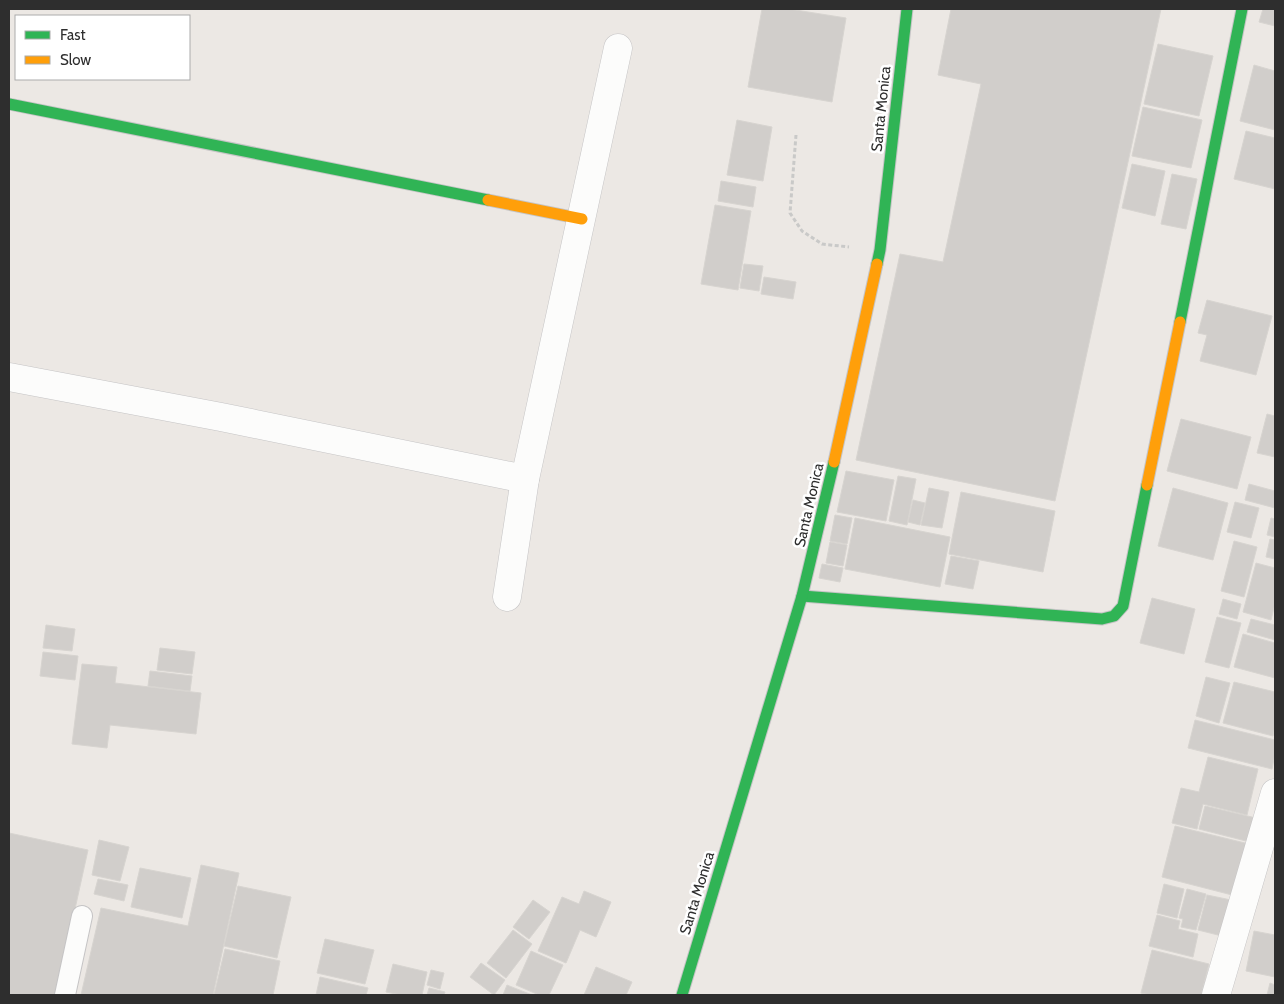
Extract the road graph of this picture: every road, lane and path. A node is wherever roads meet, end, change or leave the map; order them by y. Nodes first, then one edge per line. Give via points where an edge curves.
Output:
1 (907, 9) edge
2 (1242, 9) edge
3 (618, 48) dead end
4 (9, 104) edge
5 (796, 135) dead end
6 (582, 218) junction
7 (880, 250) junction
8 (9, 377) edge
9 (525, 479) junction
10 (802, 596) junction
11 (507, 597) dead end
12 (1275, 792) edge
13 (82, 916) dead end
14 (65, 995) edge
15 (682, 995) edge
16 (1216, 995) edge

1 - 7 street, Santa Monica
2 - 10 street via 1122,606 1114,616 1102,619
3 - 6 street
4 - 6 street
5 - 7 path via 790,213 802,231 822,244
6 - 9 street
7 - 10 street, Santa Monica
8 - 9 street
9 - 11 street
10 - 15 street, Santa Monica
12 - 16 street
13 - 14 lane

